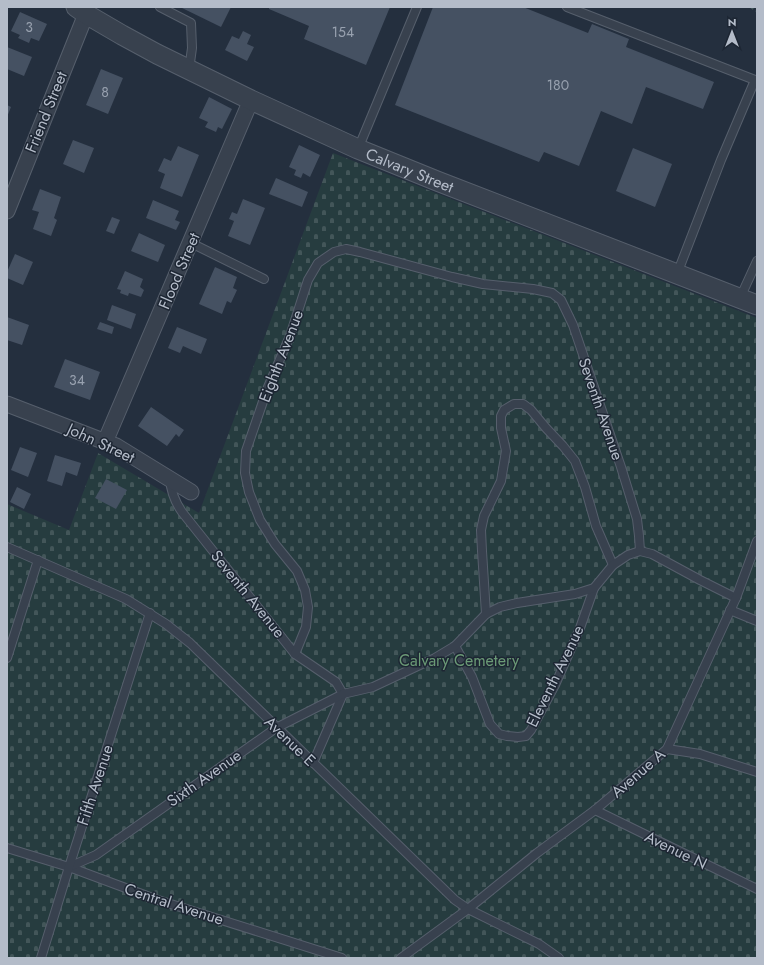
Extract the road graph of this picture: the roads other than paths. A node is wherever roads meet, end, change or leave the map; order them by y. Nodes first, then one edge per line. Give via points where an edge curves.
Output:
1 (160, 7) edge
2 (417, 7) edge
3 (567, 7) edge
4 (81, 10) edge
5 (189, 70) junction
6 (251, 100) junction
7 (358, 149) junction
8 (7, 211) edge
9 (191, 243) junction
10 (757, 260) edge
11 (677, 274) junction
12 (264, 279) dead end
13 (533, 288) joint
14 (749, 302) edge
15 (7, 404) edge
16 (105, 442) junction
17 (170, 479) junction
18 (191, 492) dead end
19 (757, 541) edge
20 (7, 548) edge
21 (640, 551) junction
22 (38, 560) junction
23 (613, 565) junction
24 (594, 588) junction
25 (736, 598) junction
26 (730, 610) junction
27 (150, 613) junction
28 (486, 614) junction
29 (757, 621) edge
30 (455, 646) junction
31 (295, 654) junction
32 (7, 658) edge
33 (343, 694) junction
34 (276, 728) junction
35 (667, 750) junction
36 (313, 763) junction
37 (757, 772) edge
38 (595, 810) junction
39 (7, 848) edge
40 (68, 868) junction
41 (757, 889) edge
42 (468, 908) junction
43 (41, 958) edge
44 (342, 958) edge
45 (401, 958) edge
46 (559, 958) edge

1 - 5 lane via 192,24
2 - 7 lane
3 - 11 lane via 755,80
4 - 5 street, Calvary Street via 122,36
4 - 8 street, Friend Street
5 - 6 street, Calvary Street
6 - 7 street, Calvary Street
6 - 9 street, Flood Street
7 - 11 street, Calvary Street
9 - 12 lane
9 - 16 street, Flood Street
10 - 14 lane
11 - 14 street, Calvary Street
13 - 21 lane, Seventh Avenue via 552,293 561,300 573,325 628,490 636,519
13 - 31 lane, Eighth Avenue via 483,284 346,250 334,252 318,263 308,280 290,336 268,387 246,452 245,473 260,520 297,571 305,590 308,607 306,627
15 - 16 street, John Street
16 - 17 street, John Street
17 - 18 street, John Street
17 - 31 lane, Seventh Avenue via 173,495 182,512
19 - 25 lane, Avenue A
20 - 22 lane, Avenue E
21 - 23 lane
21 - 25 lane via 652,554
22 - 27 lane, Avenue E via 126,598
22 - 32 lane
23 - 24 lane
23 - 28 lane via 596,526 576,461 531,410 523,404 514,404 504,410 501,416 506,451 501,481 484,516 481,530
24 - 28 lane via 575,594 500,607
24 - 30 lane, Eleventh Avenue via 555,685 526,736 499,734 490,724 472,677
25 - 26 lane, Avenue A
26 - 29 lane
26 - 35 lane, Avenue A
27 - 34 lane, Avenue E via 190,643
27 - 40 lane, Fifth Avenue
28 - 30 lane
30 - 33 lane via 372,687
31 - 33 lane, Seventh Avenue via 336,682
33 - 34 lane, Sixth Avenue
33 - 36 lane
34 - 36 lane, Avenue E
34 - 40 lane, Sixth Avenue via 96,855
35 - 37 lane via 700,754
35 - 38 lane, Avenue A
36 - 42 lane, Avenue E via 455,900
38 - 41 lane, Avenue N
38 - 42 lane, Avenue A
39 - 40 lane, Central Avenue
40 - 43 lane, Fifth Avenue
40 - 44 lane, Central Avenue via 158,900
42 - 45 lane, Avenue A
42 - 46 lane, Avenue E via 540,944

